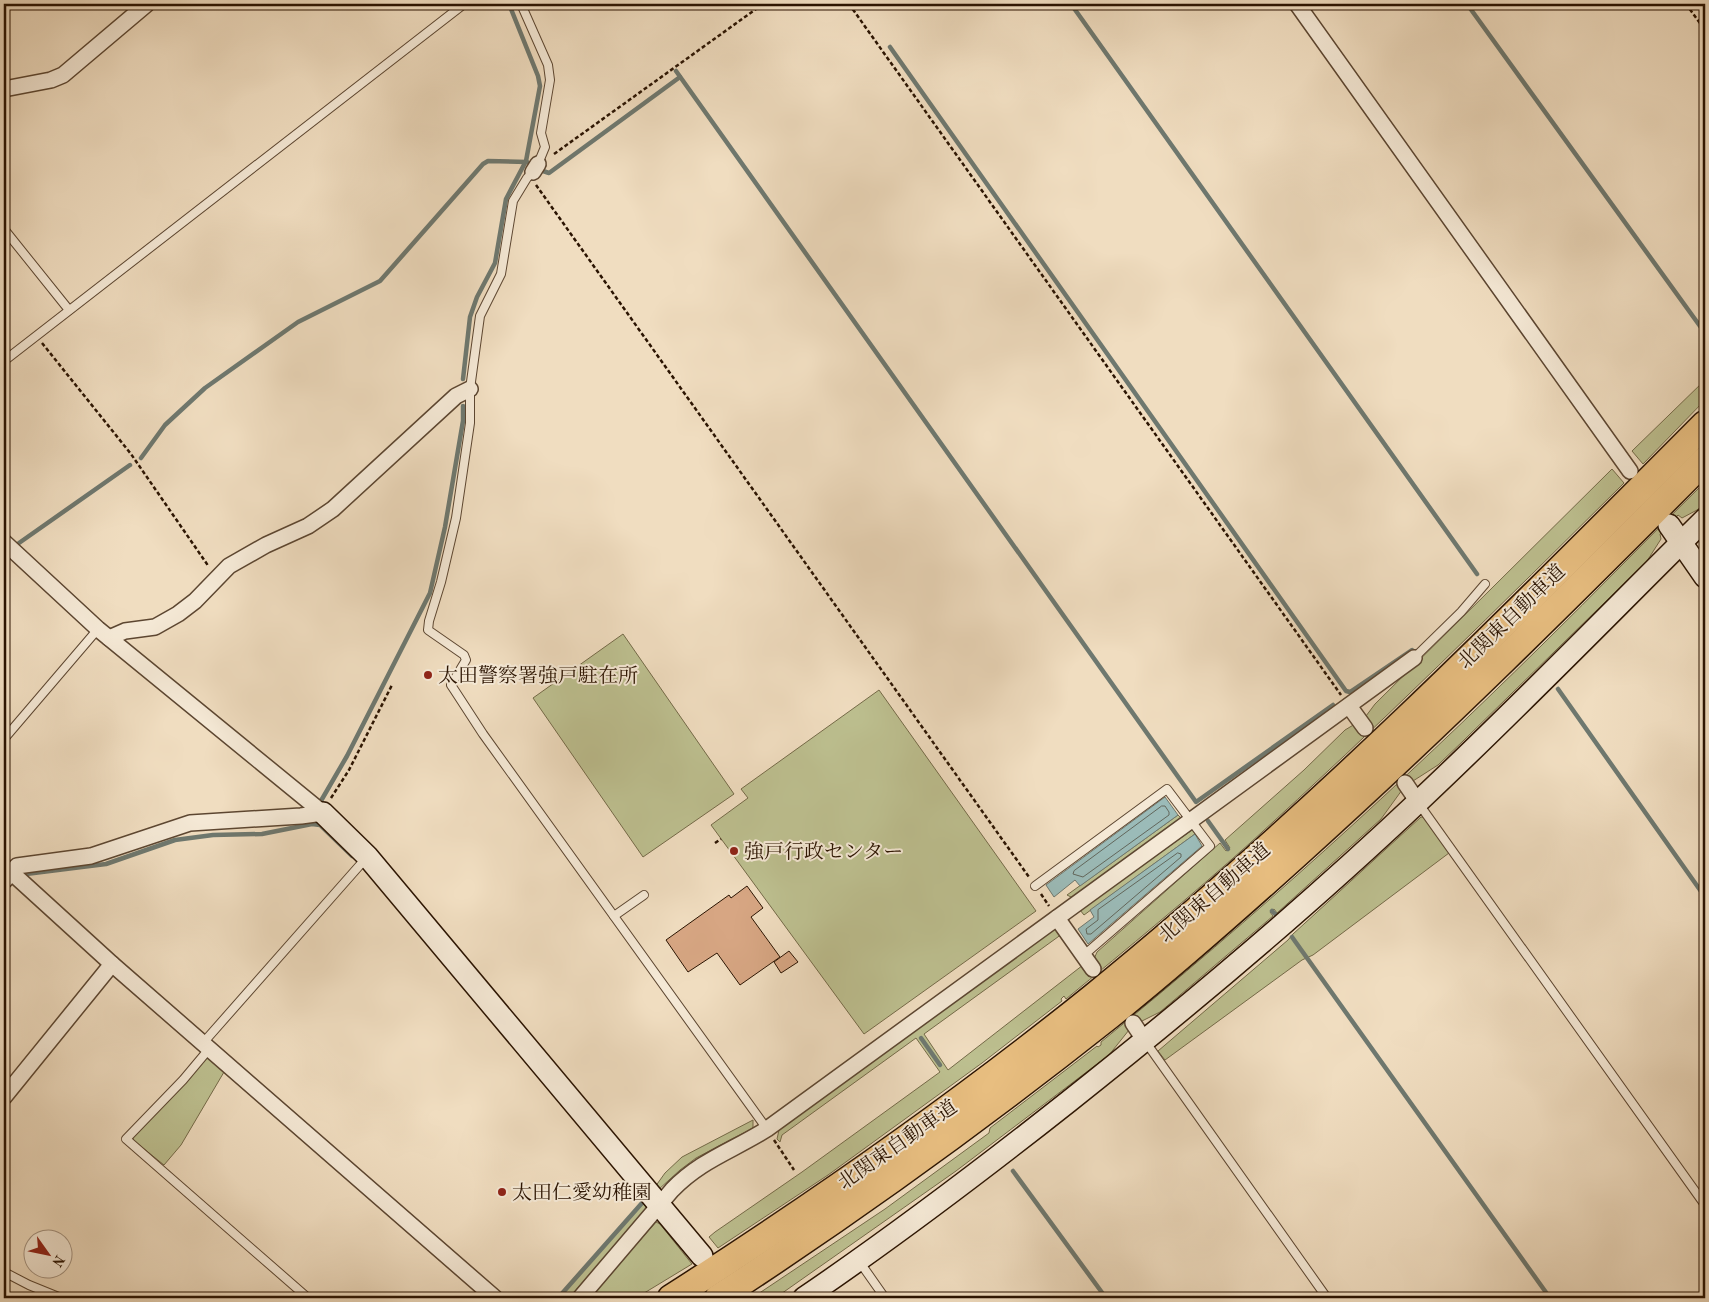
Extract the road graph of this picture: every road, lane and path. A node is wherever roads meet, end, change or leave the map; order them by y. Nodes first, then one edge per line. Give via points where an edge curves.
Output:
1 (147, 4) edge
2 (464, 4) edge
3 (521, 4) edge
4 (763, 4) edge
5 (849, 4) edge
6 (1297, 4) edge
7 (1686, 4) edge
8 (1705, 30) edge
9 (4, 89) edge
10 (536, 168) junction
11 (4, 229) edge
12 (69, 310) junction
13 (36, 336) junction
14 (4, 361) edge
15 (470, 389) junction
16 (1705, 424) edge
17 (1705, 460) edge
18 (1630, 472) dead end
19 (1705, 519) edge
20 (1669, 525) dead end
21 (4, 542) edge
22 (1681, 543) junction
23 (1705, 577) edge
24 (218, 578) junction
25 (1485, 584) dead end
26 (104, 634) junction
27 (1414, 658) joint
28 (392, 685) dead end
29 (1349, 706) junction
30 (1365, 728) dead end
31 (4, 739) edge
32 (1405, 783) dead end
33 (1418, 802) junction
34 (323, 812) junction
35 (1191, 821) junction
36 (721, 839) dead end
37 (715, 843) dead end
38 (367, 856) junction
39 (6, 872) edge
40 (1035, 886) junction
41 (644, 895) dead end
42 (614, 916) junction
43 (1057, 918) junction
44 (1084, 955) junction
45 (112, 964) junction
46 (1093, 969) dead end
47 (1133, 1023) dead end
48 (1145, 1041) junction
49 (206, 1046) junction
50 (4, 1096) edge
51 (766, 1129) junction
52 (794, 1170) dead end
53 (660, 1205) junction
54 (1705, 1205) edge
55 (702, 1256) dead end
56 (859, 1260) junction
57 (4, 1272) edge
58 (61, 1298) edge
59 (308, 1298) edge
60 (495, 1298) edge
61 (580, 1298) edge
62 (671, 1298) edge
63 (718, 1298) edge
64 (804, 1298) edge
65 (885, 1298) edge
66 (1327, 1298) edge

1 - 9 street via 63,75
2 - 12 lane
3 - 10 lane via 548,65 550,80 541,133 545,147
4 - 10 path
5 - 29 path
6 - 18 street
7 - 8 path
10 - 15 lane via 513,201 500,274 480,316
10 - 40 path via 536,185
11 - 12 lane
12 - 13 lane
13 - 14 lane
13 - 24 path via 131,454
15 - 24 street via 456,396 333,508 308,526 229,566
15 - 42 lane via 470,423 456,518 428,630 464,655 466,660 451,685
16 - 62 highway, 北関東自動車道 via 1336,785 1101,990 991,1076 883,1154
17 - 63 highway, 北関東自動車道 via 1486,678 1226,918 1111,1015 1007,1095 900,1175
19 - 22 street
20 - 22 street
21 - 26 street
22 - 23 street
22 - 33 street
24 - 26 street via 195,601 156,626
25 - 27 lane
26 - 31 lane
26 - 34 street
27 - 29 street
28 - 34 path via 349,770
29 - 30 street
29 - 35 street
32 - 33 street
33 - 48 street via 1236,966
33 - 54 lane
34 - 38 street
34 - 39 street via 190,823 91,856 17,866
35 - 40 lane via 1167,789
35 - 43 street
35 - 44 lane via 1210,846
36 - 37 path
38 - 49 lane
38 - 53 street
39 - 45 street
40 - 43 path
41 - 42 lane
42 - 51 lane
43 - 44 street
43 - 51 street
44 - 46 street
45 - 49 street
45 - 50 street
47 - 48 street
48 - 56 street via 951,1194
48 - 66 lane
49 - 59 lane via 183,1080 126,1140
49 - 60 street
51 - 52 path
51 - 53 street via 687,1175
53 - 55 street
53 - 61 street
56 - 64 street
56 - 65 lane
57 - 58 lane

